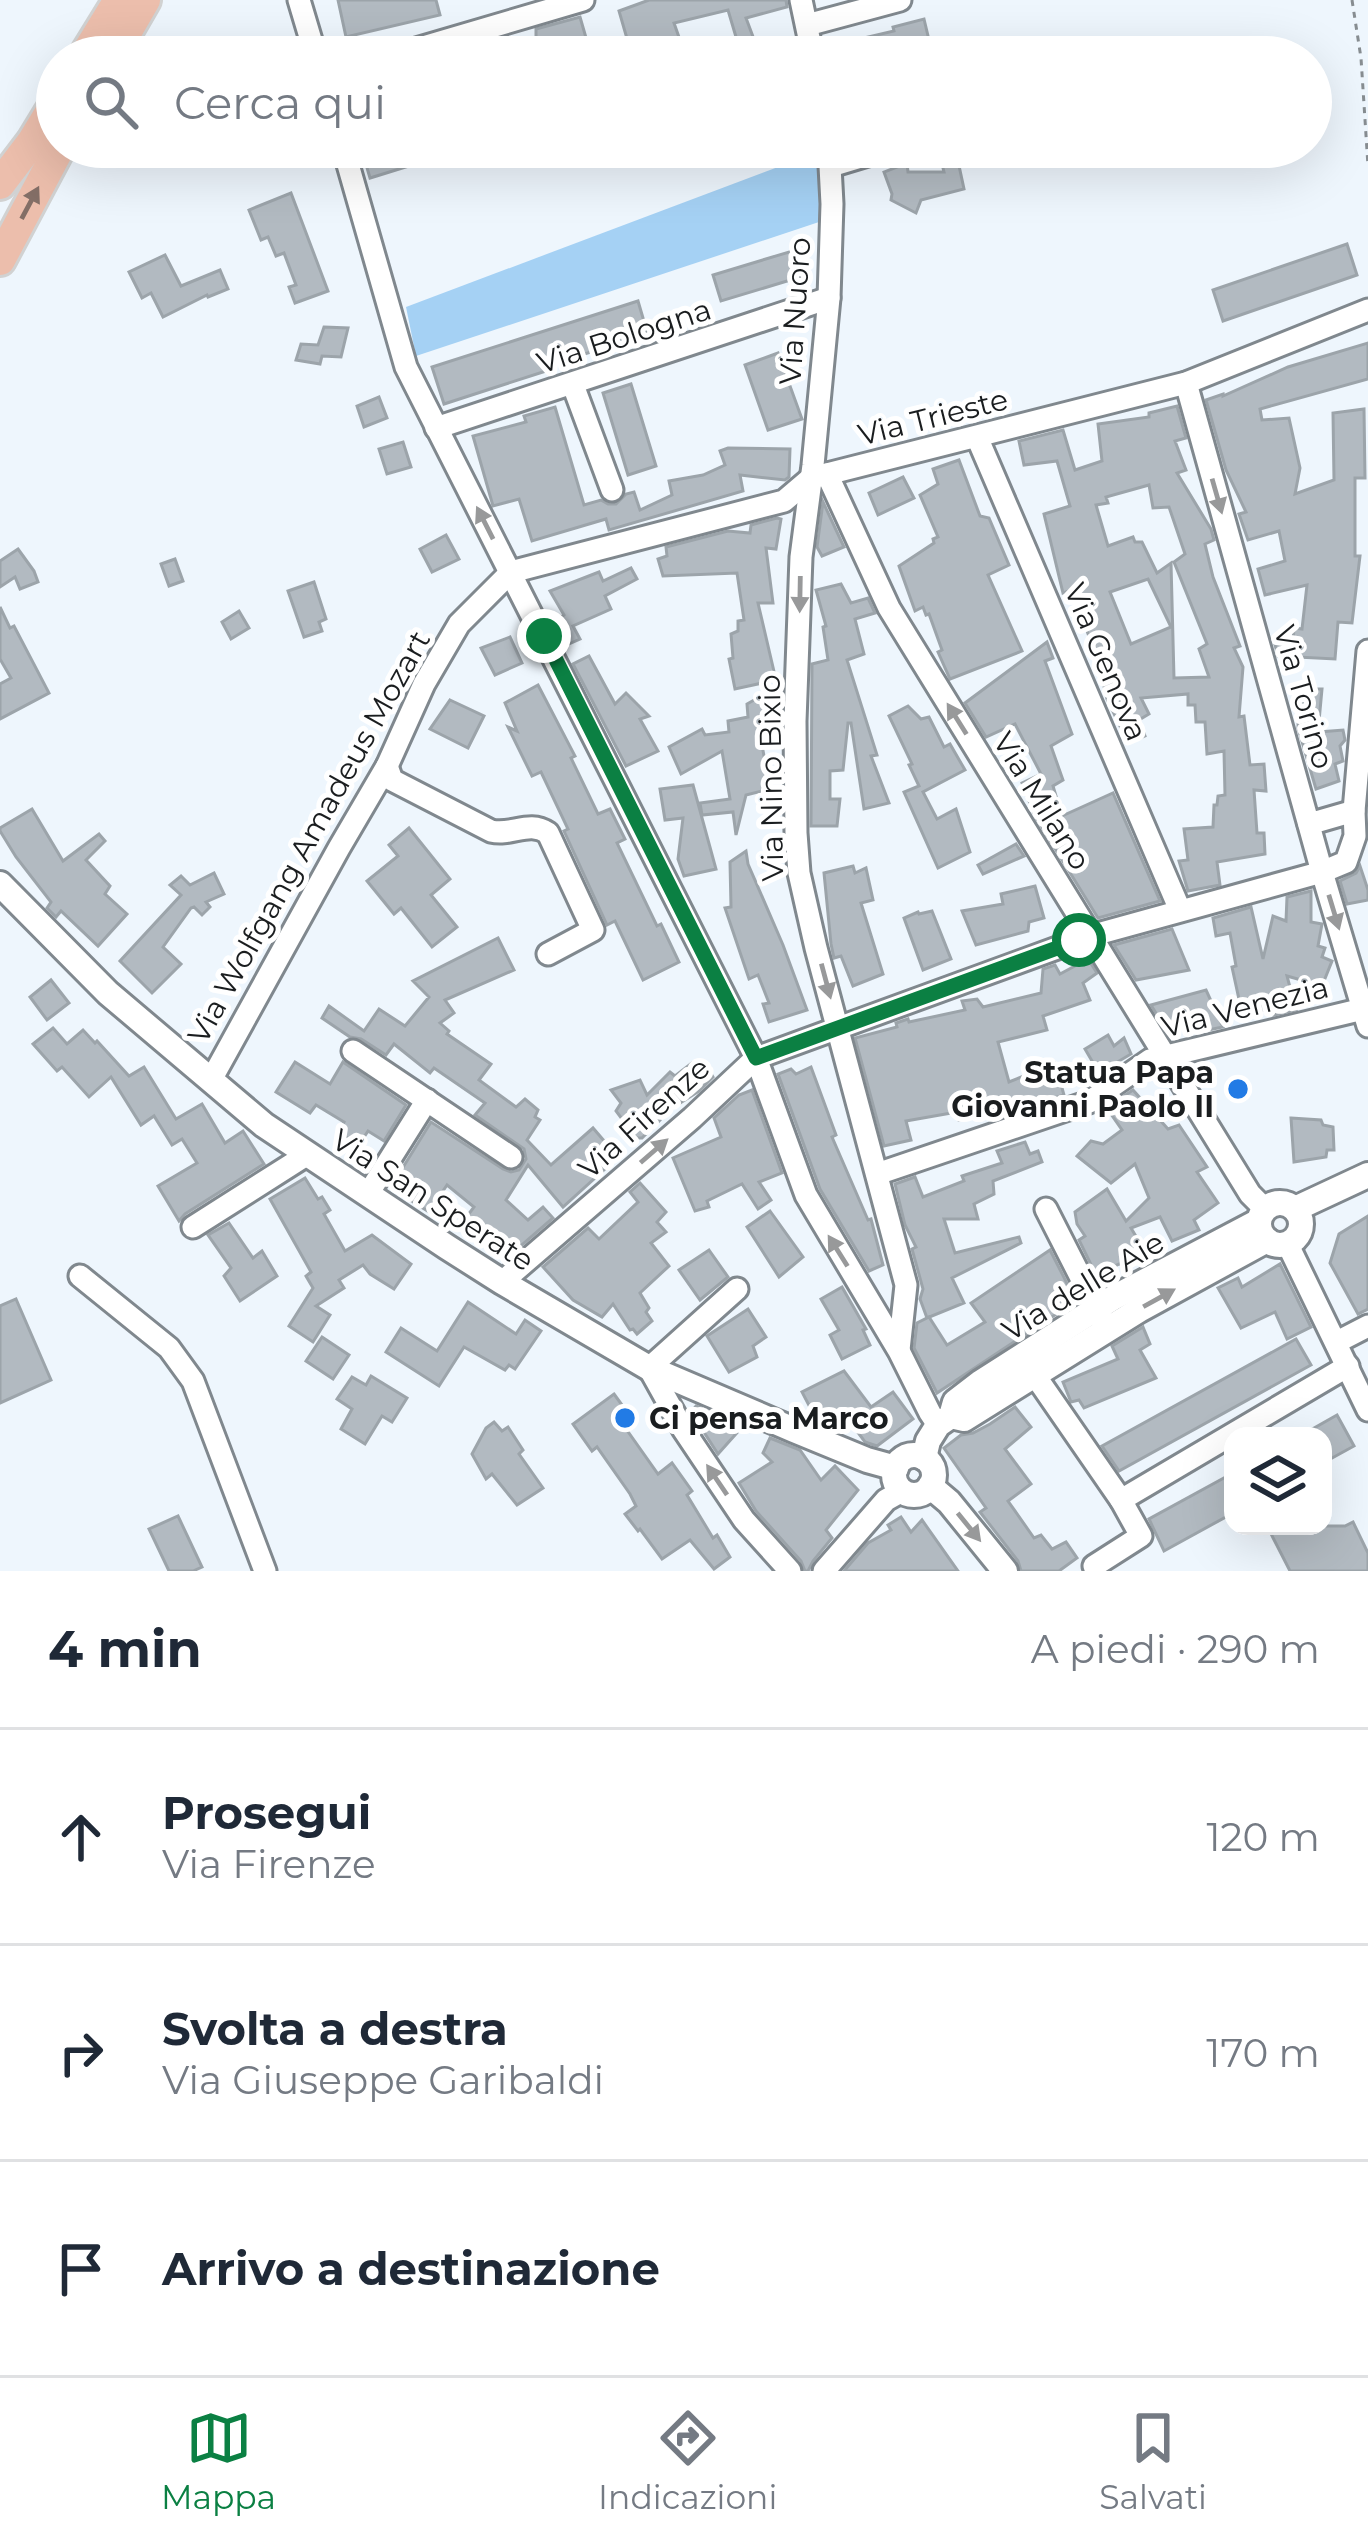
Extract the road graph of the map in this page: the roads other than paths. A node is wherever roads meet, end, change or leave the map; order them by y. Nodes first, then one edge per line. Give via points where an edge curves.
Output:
1 (118, 0) edge
2 (145, 0) edge
3 (299, 0) edge
4 (583, 0) edge
5 (801, 0) edge
6 (900, 0) edge
7 (807, 25) junction
8 (97, 36) edge
9 (124, 36) edge
10 (310, 36) edge
11 (460, 36) edge
12 (809, 36) edge
13 (36, 135) edge
14 (49, 168) edge
15 (349, 168) edge
16 (830, 168) edge
17 (0, 184) edge
18 (0, 260) edge
19 (829, 298) junction
20 (1368, 310) edge
21 (1186, 383) junction
22 (573, 385) junction
23 (436, 428) junction
24 (977, 437) junction
25 (819, 476) junction
26 (612, 490) dead end
27 (511, 572) junction
28 (1368, 651) edge
29 (387, 766) junction
30 (1354, 812) junction
31 (1309, 824) junction
32 (1322, 872) junction
33 (0, 884) edge
34 (1180, 910) junction
35 (1090, 936) junction
36 (548, 954) dead end
37 (1366, 1017) edge
38 (838, 1028) junction
39 (353, 1051) dead end
40 (756, 1058) junction
41 (1164, 1058) junction
42 (211, 1080) junction
43 (427, 1100) junction
44 (308, 1154) junction
45 (511, 1156) dead end
46 (877, 1174) junction
47 (1368, 1175) edge
48 (368, 1194) junction
49 (1046, 1209) dead end
50 (1295, 1209) junction
51 (193, 1227) dead end
52 (1269, 1228) junction
53 (80, 1276) dead end
54 (502, 1282) junction
55 (737, 1289) dead end
56 (1102, 1319) junction
57 (1368, 1326) edge
58 (1337, 1342) junction
59 (899, 1351) junction
60 (1348, 1366) junction
61 (649, 1368) junction
62 (1034, 1374) junction
63 (1368, 1410) edge
64 (945, 1420) junction
65 (924, 1458) junction
66 (899, 1479) junction
67 (930, 1486) junction
68 (1121, 1501) junction
69 (1094, 1566) dead end
70 (265, 1571) edge
71 (790, 1571) edge
72 (824, 1571) edge
73 (1005, 1571) edge

1 - 8 main road
2 - 9 main road
3 - 10 street
4 - 11 street
5 - 7 street
6 - 7 street
7 - 12 street
13 - 17 main road
18 -> 14 main road
15 - 23 street via 406,367
16 - 19 street, Via Nuoro
19 - 22 street, Via Bologna
19 - 25 street, Via Nuoro
20 - 21 street, Via Trieste
21 - 24 street, Via Trieste
21 -> 31 street, Via Torino
22 - 23 street, Via Bologna
22 - 26 street
27 -> 23 street
24 - 25 street, Via Trieste
24 - 34 street, Via Genova
25 - 27 street, Via Trieste via 784,501
35 -> 25 street, Via Milano via 889,608
25 -> 38 street, Via Nino Bixio via 801,556 796,833
27 - 29 street, Via Wolfgang Amadeus Mozart via 459,624
27 - 40 street
28 - 30 street
29 - 36 street via 392,780 491,831 538,826 548,833 593,930
29 - 42 street, Via Wolfgang Amadeus Mozart
30 - 31 street
30 - 32 street via 1346,862
31 - 32 street, Via Torino
32 - 34 street, Via Firenze
32 -> 37 street, Via Torino
33 - 42 street, Via San Sperate
34 - 35 street, Via Firenze
35 - 38 street, Via Firenze
35 - 41 street, Via Milano
37 - 41 street, Via Venezia
38 - 40 street, Via Firenze
38 - 46 street, Via Nino Bixio
39 - 43 street
54 -> 40 street, Via Firenze
59 -> 40 street via 806,1196
41 - 46 street, Via Venezia via 1089,1102
41 - 52 street, Via Milano
42 - 44 street, Via San Sperate
43 - 45 street
43 - 48 street
44 - 48 street, Via San Sperate
44 - 51 street
46 - 59 street, Via Nino Bixio via 906,1286
47 - 50 street
48 - 54 street, Via San Sperate
49 - 56 street
50 - 52 street via 1276,1203
50 - 52 street via 1298,1235
52 - 56 street, Via delle Aie
52 - 58 street, Via Milano
53 - 70 street via 169,1348 193,1382
54 - 61 street, Via San Sperate
55 - 61 street
56 - 62 street, Via delle Aie
56 - 64 street, Via delle Aie via 981,1382
57 - 58 street
58 - 60 street, Via Milano
59 - 64 street via 930,1413
60 - 63 street, Via Milano
60 - 68 street
61 - 66 street, Via San Sperate
71 -> 61 street via 744,1520
62 - 64 street, Via delle Aie via 964,1419
62 - 68 street
64 - 65 street, Via delle Aie
65 - 66 street via 899,1462
65 - 67 street via 934,1474
66 - 67 street via 914,1496
66 - 72 street
67 -> 73 street
68 - 69 street via 1141,1536

